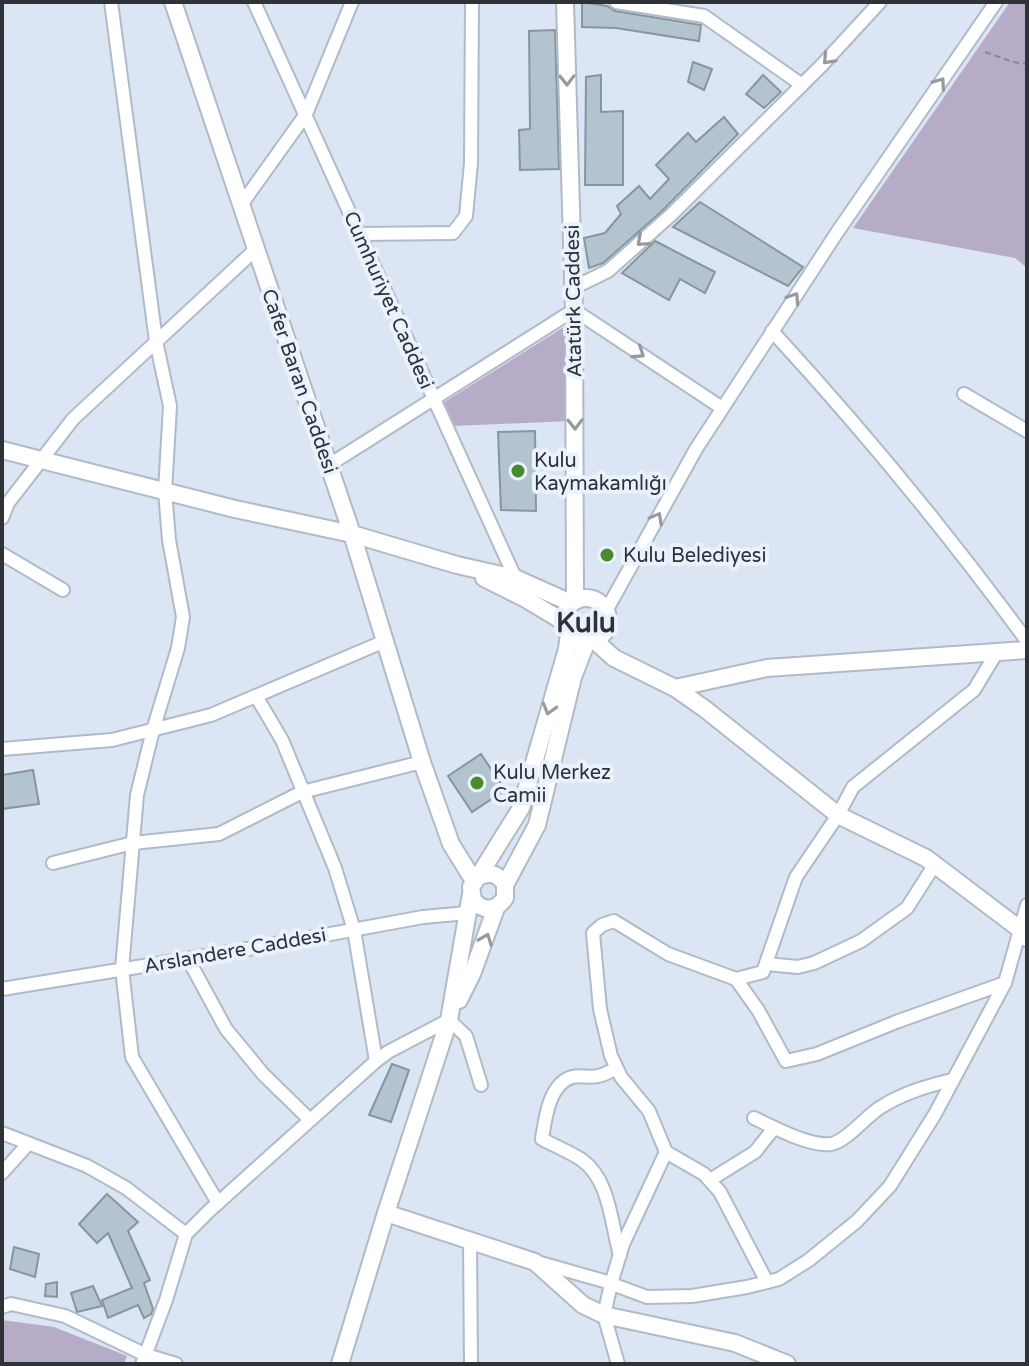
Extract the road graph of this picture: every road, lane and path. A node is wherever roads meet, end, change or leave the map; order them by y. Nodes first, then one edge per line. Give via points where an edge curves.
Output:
1 (111, 2) edge
2 (173, 2) edge
3 (254, 2) edge
4 (352, 2) edge
5 (472, 2) edge
6 (565, 2) edge
7 (616, 2) edge
8 (708, 2) edge
9 (880, 2) edge
10 (996, 2) edge
11 (704, 16) junction
12 (985, 52) dead end
13 (1027, 64) edge
14 (802, 85) junction
15 (306, 114) junction
16 (241, 205) junction
17 (359, 234) junction
18 (256, 249) junction
19 (573, 288) junction
20 (574, 310) junction
21 (772, 331) junction
22 (156, 341) junction
23 (964, 394) dead end
24 (433, 400) junction
25 (722, 408) junction
26 (1027, 431) edge
27 (2, 450) edge
28 (41, 460) junction
29 (329, 465) junction
30 (165, 491) junction
31 (2, 518) edge
32 (352, 534) junction
33 (2, 554) edge
34 (457, 565) junction
35 (515, 578) junction
36 (63, 590) dead end
37 (524, 598) junction
38 (573, 602) junction
39 (606, 611) junction
40 (566, 627) junction
41 (385, 641) junction
42 (590, 641) junction
43 (1027, 641) edge
44 (1027, 650) edge
45 (997, 652) junction
46 (675, 688) junction
47 (256, 696) junction
48 (153, 730) junction
49 (2, 749) edge
50 (422, 762) junction
51 (302, 792) junction
52 (838, 815) junction
53 (133, 843) junction
54 (451, 844) junction
55 (53, 863) dead end
56 (935, 864) junction
57 (474, 884) junction
58 (505, 885) junction
59 (1027, 905) edge
60 (496, 908) junction
61 (467, 913) junction
62 (354, 930) junction
63 (1024, 934) edge
64 (188, 959) junction
65 (766, 964) junction
66 (122, 969) junction
67 (736, 979) junction
68 (1005, 983) junction
69 (2, 989) edge
70 (449, 1020) junction
71 (376, 1061) junction
72 (616, 1068) junction
73 (952, 1080) junction
74 (481, 1085) dead end
75 (754, 1118) dead end
76 (310, 1120) junction
77 (774, 1128) junction
78 (2, 1133) edge
79 (28, 1144) junction
80 (666, 1152) junction
81 (2, 1173) edge
82 (710, 1180) junction
83 (218, 1203) junction
84 (386, 1213) junction
85 (186, 1234) junction
86 (470, 1240) junction
87 (620, 1255) junction
88 (535, 1262) junction
89 (767, 1282) junction
90 (611, 1284) junction
91 (2, 1307) edge
92 (604, 1315) junction
93 (144, 1360) edge
94 (176, 1364) edge
95 (340, 1364) edge
96 (471, 1364) edge
97 (618, 1364) edge
98 (787, 1364) edge

1 - 22 street
2 - 16 street, Cafer Baran Caddesi
3 - 15 street, Cumhuriyet Caddesi
4 - 15 street
5 - 17 street via 466,216 453,233
6 -> 19 street, Atatürk Caddesi
7 - 11 street
8 - 11 street
9 -> 14 street
21 -> 10 street
11 - 14 street
12 - 13 path
14 -> 19 street via 608,271
15 - 16 street
15 - 17 street, Cumhuriyet Caddesi
16 - 18 street, Cafer Baran Caddesi
17 - 24 street, Cumhuriyet Caddesi
18 - 22 street
18 - 29 street, Cafer Baran Caddesi
19 - 20 street, Atatürk Caddesi
20 - 24 street
20 -> 25 street
20 -> 38 street, Atatürk Caddesi
21 - 25 street
21 - 43 street via 953,540
22 - 28 street via 73,419
22 - 30 street via 170,406
23 - 26 street
24 - 29 street
24 - 35 street, Cumhuriyet Caddesi
39 -> 25 street
27 - 28 street
28 - 30 street
28 - 31 street
29 - 32 street, Cafer Baran Caddesi
30 - 32 street
30 - 48 street via 183,617
32 - 34 street
32 - 41 street, Cafer Baran Caddesi
33 - 36 street
34 - 35 street
34 - 37 street
35 - 37 street, Cumhuriyet Caddesi
35 - 38 street
37 - 40 street
38 - 39 street via 590,598
38 - 40 street via 564,615
39 - 42 street via 604,631
40 - 42 street via 577,639
40 -> 57 street via 567,649 521,808
41 - 47 street
41 - 50 street, Cafer Baran Caddesi
42 - 46 street
42 - 58 street via 573,677 537,825
44 - 45 street
45 - 46 street via 767,668
45 - 52 street via 974,690 853,787
46 - 52 street
47 - 48 street
47 - 51 street via 282,740
48 - 49 street via 112,740
48 - 53 street via 137,795
50 - 51 street
50 - 54 street, Cafer Baran Caddesi
51 - 53 street via 219,834
51 - 62 street via 335,868
52 - 56 street
52 - 65 street via 796,877
53 - 55 street
53 - 66 street
54 - 57 street
54 - 61 street
56 - 63 street
56 - 65 street via 907,908 861,941 798,967
57 - 58 street via 491,874
57 - 60 street via 473,900 483,908
57 - 61 street
58 - 60 street via 505,898
59 - 63 street
70 -> 60 street
61 - 62 street, Arslandere Caddesi
61 - 70 street
62 - 64 street, Arslandere Caddesi
62 - 71 street
63 - 68 street
64 - 66 street, Arslandere Caddesi
64 - 76 street via 226,1029
65 - 67 street via 763,972
66 - 69 street, Arslandere Caddesi
66 - 83 street via 132,1057
67 - 68 street via 786,1061
67 - 72 street via 668,954 614,921 602,925 593,933 600,1009
68 - 73 street
70 - 71 street
70 - 74 street via 466,1036
70 - 84 street
71 - 76 street
72 - 80 street via 649,1111
72 - 87 street via 562,1084 554,1093 542,1139 595,1172
73 - 77 street via 880,1107 835,1144 819,1144
73 - 89 street via 890,1186 809,1260
75 - 77 street
76 - 83 street
77 - 82 street via 755,1152
78 - 79 street
79 - 81 street
79 - 85 street via 87,1166 126,1188
80 - 82 street
80 - 87 street
82 - 89 street
83 - 85 street
84 - 86 street
84 - 95 street
85 - 93 street
86 - 88 street
86 - 96 street
87 - 90 street
88 - 90 street
88 - 92 street via 583,1305
89 - 90 street via 692,1296 647,1297
90 - 92 street
91 - 93 street via 11,1304 65,1316
92 - 97 street
92 - 98 street via 735,1343
93 - 94 street

